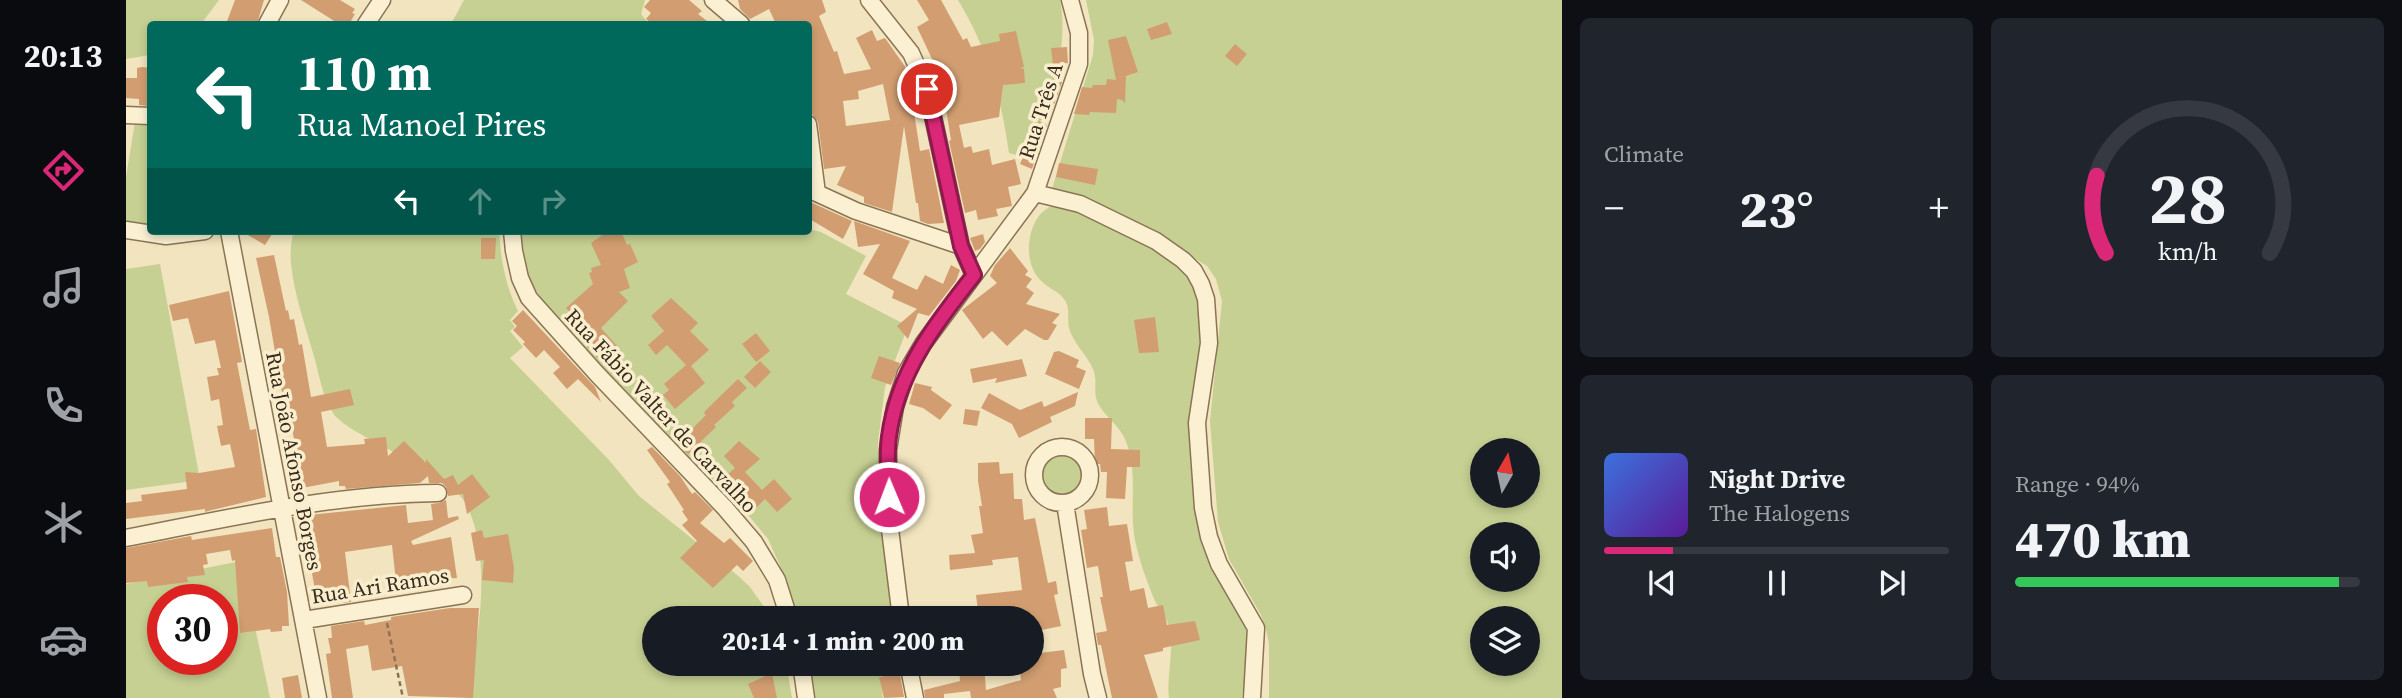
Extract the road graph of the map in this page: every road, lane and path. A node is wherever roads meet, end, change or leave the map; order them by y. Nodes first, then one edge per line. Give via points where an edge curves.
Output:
1 (280, 0) edge
2 (382, 0) edge
3 (713, 0) edge
4 (869, 0) edge
5 (1070, 0) edge
6 (269, 21) edge
7 (368, 21) edge
8 (738, 21) edge
9 (126, 115) edge
10 (147, 116) edge
11 (813, 191) edge
12 (1035, 193) junction
13 (126, 230) edge
14 (147, 233) edge
15 (159, 235) edge
16 (174, 235) edge
17 (230, 235) edge
18 (512, 235) edge
19 (166, 236) junction
20 (126, 240) edge
21 (961, 246) junction
22 (974, 275) junction
23 (438, 493) dead end
24 (1065, 503) dead end
25 (281, 508) junction
26 (126, 538) edge
27 (463, 595) dead end
28 (785, 606) edge
29 (900, 606) edge
30 (383, 607) junction
31 (304, 620) junction
32 (803, 676) edge
33 (911, 676) edge
34 (318, 698) edge
35 (403, 698) edge
36 (806, 698) edge
37 (915, 698) edge
38 (1098, 698) edge
39 (1252, 698) edge

1 - 6 street
2 - 7 street
3 - 8 street
4 - 21 street via 911,53 927,89
5 - 12 street, Rua Três A via 1079,33 1079,64
9 - 10 street
11 - 21 street
12 - 22 street, Rua Três A
12 - 39 street via 1080,204 1156,241 1183,260 1201,284 1209,330 1197,423 1203,508 1219,564 1256,628
13 - 14 street
15 - 19 street
16 - 19 street
17 - 25 street, Rua João Afonso Borges
18 - 28 street, Rua Fábio Valter de Carvalho via 520,278 529,298 754,542 777,580
19 - 20 street
21 - 22 street
22 - 29 street, Rua Três A via 923,344 906,373 895,407 888,450
23 - 25 street via 369,496
24 - 38 street
25 - 26 street
25 - 31 street, Rua João Afonso Borges
27 - 30 street, Rua Ari Ramos
30 - 31 street, Rua Ari Ramos
30 - 35 path
31 - 34 street, Rua João Afonso Borges
32 - 36 street
33 - 37 street

